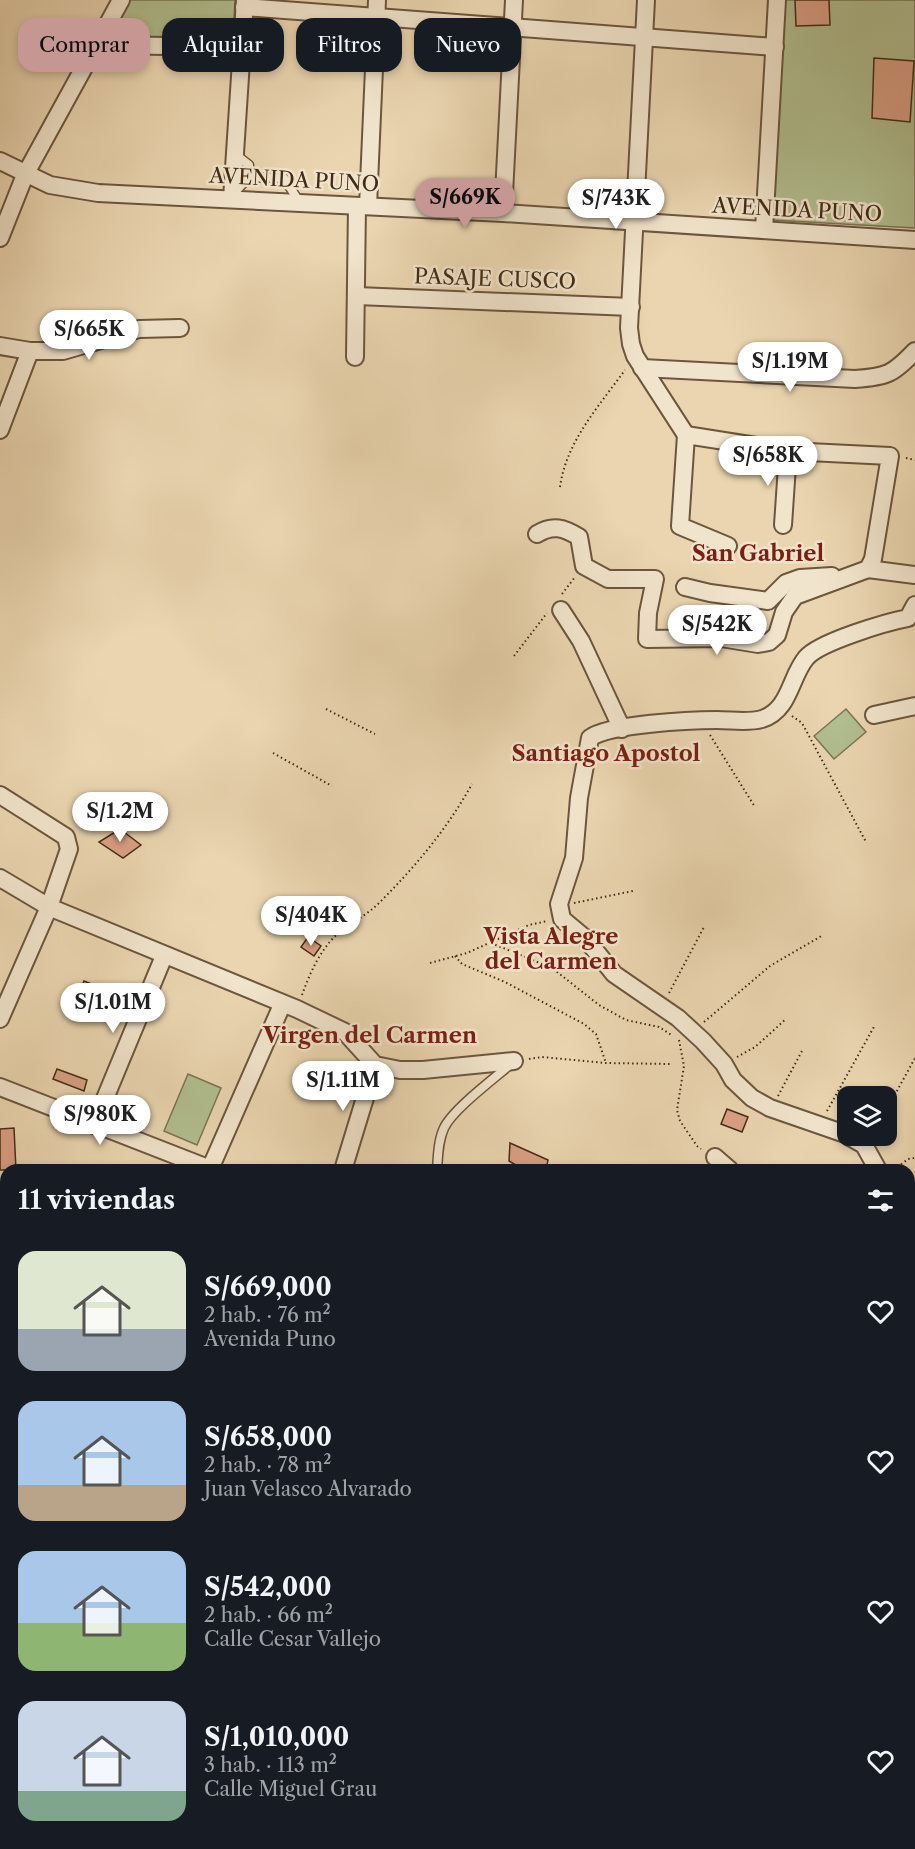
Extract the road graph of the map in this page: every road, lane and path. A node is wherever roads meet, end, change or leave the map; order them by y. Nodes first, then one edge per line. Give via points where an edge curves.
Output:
1 (121, 0) edge
2 (514, 0) edge
3 (646, 0) edge
4 (777, 0) edge
5 (244, 3) edge
6 (377, 8) edge
7 (110, 18) edge
8 (243, 18) edge
9 (449, 18) edge
10 (513, 18) edge
11 (521, 28) edge
12 (644, 37) junction
13 (775, 47) junction
14 (80, 72) edge
15 (240, 72) edge
16 (511, 72) edge
17 (235, 154) junction
18 (0, 161) edge
19 (25, 175) junction
20 (249, 177) junction
21 (232, 197) junction
22 (300, 203) junction
23 (363, 206) junction
24 (503, 213) junction
25 (634, 223) junction
26 (764, 230) junction
27 (0, 238) edge
28 (915, 240) edge
29 (357, 296) junction
30 (631, 307) junction
31 (180, 328) dead end
32 (0, 346) edge
33 (30, 351) junction
34 (915, 351) edge
35 (355, 357) dead end
36 (639, 362) junction
37 (0, 430) edge
38 (686, 435) junction
39 (788, 451) junction
40 (560, 487) dead end
41 (783, 525) dead end
42 (537, 534) dead end
43 (729, 546) dead end
44 (861, 572) junction
45 (915, 575) edge
46 (685, 586) dead end
47 (561, 610) dead end
48 (913, 614) edge
49 (915, 706) edge
50 (780, 708) junction
51 (326, 709) dead end
52 (874, 715) dead end
53 (702, 720) junction
54 (622, 729) junction
55 (375, 734) dead end
56 (273, 753) dead end
57 (472, 784) dead end
58 (332, 786) dead end
59 (0, 795) edge
60 (755, 807) dead end
61 (866, 842) dead end
62 (0, 878) edge
63 (633, 891) dead end
64 (49, 906) junction
65 (560, 911) junction
66 (704, 927) dead end
67 (823, 935) dead end
68 (491, 943) junction
69 (164, 956) junction
70 (455, 956) junction
71 (430, 963) dead end
72 (289, 1007) junction
73 (661, 1009) junction
74 (0, 1019) edge
75 (786, 1019) dead end
76 (875, 1024) dead end
77 (674, 1030) dead end
78 (686, 1036) junction
79 (803, 1049) dead end
80 (915, 1058) edge
81 (514, 1061) junction
82 (606, 1064) junction
83 (670, 1064) dead end
84 (724, 1064) junction
85 (375, 1065) junction
86 (0, 1087) edge
87 (897, 1090) edge
88 (770, 1108) junction
89 (819, 1124) junction
90 (94, 1125) junction
91 (837, 1131) edge
92 (865, 1146) edge
93 (715, 1157) joint
94 (915, 1158) edge
95 (195, 1164) edge
96 (214, 1164) edge
97 (345, 1164) edge
98 (438, 1164) edge
99 (723, 1164) edge
100 (875, 1164) edge
101 (902, 1164) edge

1 - 7 street
2 - 10 street
3 - 12 street
4 - 13 street
5 - 6 street
5 - 8 street
6 - 9 street
6 - 23 street
11 - 12 street
12 - 13 street
12 - 25 street
13 - 26 street
14 - 19 street
15 - 17 street
16 - 24 street
17 - 20 lane via 249,165
17 - 21 street
18 - 19 street, AVENIDA PUNO
19 - 21 street, AVENIDA PUNO via 68,189
19 - 27 street
20 - 21 lane
20 - 22 lane via 284,178
21 - 22 street, AVENIDA PUNO
22 - 23 street, AVENIDA PUNO
23 - 24 street, AVENIDA PUNO
23 - 29 street
24 - 25 street, AVENIDA PUNO
25 - 26 street, AVENIDA PUNO
25 - 30 street
26 - 28 street, AVENIDA PUNO
29 - 30 street, PASAJE CUSCO
29 - 35 street
30 - 36 street via 631,344
31 - 33 street via 139,329 63,351
32 - 33 street
33 - 37 street
34 - 36 street via 896,371 877,378 855,379
36 - 38 street
36 - 40 path via 583,428 562,472
38 - 39 street
38 - 43 street via 680,526
39 - 41 street
39 - 44 street via 890,456 873,559
42 - 44 street via 547,528 564,528 579,537 584,566 608,579 655,579 647,639 769,642 795,596
44 - 45 street
44 - 46 street via 800,578 781,586 768,601 762,602
47 - 54 street via 581,641
48 - 50 street via 821,645 806,658
49 - 52 street
50 - 53 street via 752,721
50 - 61 path via 802,723
51 - 55 path
53 - 54 street
53 - 60 path
54 - 65 street via 595,735 588,744 574,858
56 - 58 path
57 - 72 path via 441,835 414,868 368,914 329,942
59 - 64 street via 66,837 69,849
62 - 64 street
63 - 65 path
64 - 69 street
64 - 74 street
65 - 68 path
65 - 73 street via 614,974
66 - 73 path
67 - 78 path via 770,966
68 - 70 path
68 - 78 path via 552,968 599,1005 626,1020
69 - 72 street
69 - 90 street
70 - 71 path
70 - 82 path via 462,964 584,1024 596,1034
72 - 85 street via 345,1032
72 - 96 street
73 - 78 street via 678,1018
75 - 84 path via 755,1047
76 - 89 path
77 - 78 path
78 - 84 street
78 - 93 path via 677,1110 697,1146
79 - 88 path
80 - 87 path
81 - 82 path via 542,1057
81 - 85 street via 423,1070
81 - 98 lane via 444,1127
82 - 83 path
84 - 88 street via 733,1080
85 - 97 street
86 - 90 street
88 - 89 street
89 - 91 street
90 - 95 street
92 - 100 street
93 - 99 street
94 - 101 path

